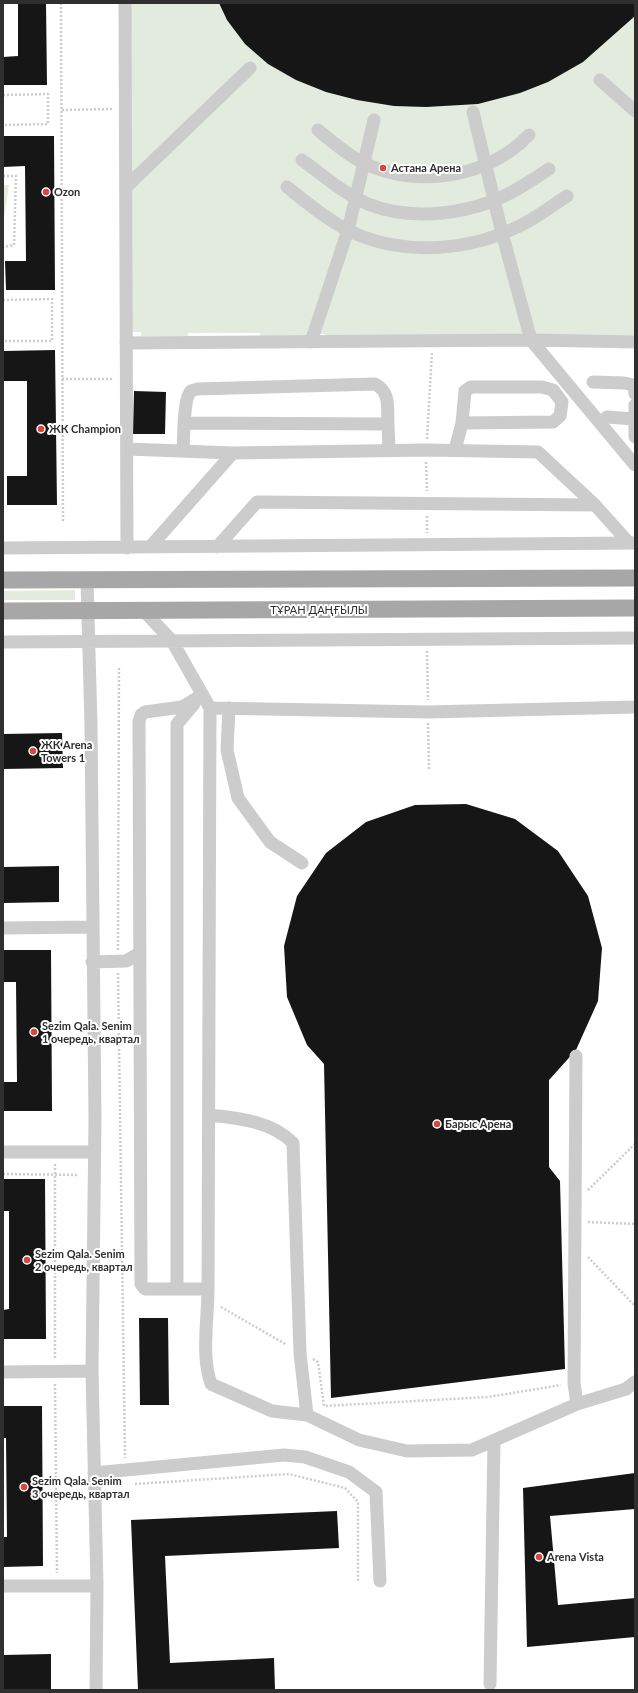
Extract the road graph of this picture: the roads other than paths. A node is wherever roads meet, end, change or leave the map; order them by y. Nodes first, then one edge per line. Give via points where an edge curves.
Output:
1 (125, 3) edge
2 (250, 68) dead end
3 (600, 80) dead end
4 (635, 111) edge
5 (474, 112) dead end
6 (374, 120) dead end
7 (318, 130) dead end
8 (529, 135) dead end
9 (302, 160) dead end
10 (364, 163) junction
11 (486, 164) junction
12 (549, 170) dead end
13 (126, 186) junction
14 (287, 187) dead end
15 (567, 196) dead end
16 (356, 197) junction
17 (495, 200) junction
18 (348, 230) junction
19 (502, 233) junction
20 (531, 340) junction
21 (311, 342) junction
22 (635, 342) edge
23 (126, 343) junction
24 (593, 382) dead end
25 (635, 394) edge
26 (635, 405) edge
27 (607, 417) dead end
28 (634, 419) edge
29 (184, 423) junction
30 (462, 423) junction
31 (388, 424) junction
32 (635, 437) edge
33 (127, 449) junction
34 (183, 450) junction
35 (455, 450) junction
36 (389, 451) junction
37 (234, 453) junction
38 (635, 465) edge
39 (595, 505) junction
40 (632, 543) edge
41 (150, 547) junction
42 (218, 547) junction
43 (3, 548) edge
44 (127, 548) junction
45 (635, 578) edge
46 (3, 580) edge
47 (86, 580) junction
48 (635, 608) edge
49 (3, 611) edge
50 (87, 611) junction
51 (144, 611) junction
52 (635, 638) edge
53 (87, 641) junction
54 (172, 641) junction
55 (3, 642) edge
56 (200, 696) junction
57 (635, 707) edge
58 (210, 708) junction
59 (228, 708) junction
60 (302, 863) dead end
61 (92, 927) junction
62 (3, 928) edge
63 (140, 953) junction
64 (92, 962) junction
65 (576, 1056) dead end
66 (209, 1115) junction
67 (3, 1152) edge
68 (94, 1152) junction
69 (177, 1288) junction
70 (208, 1294) junction
71 (92, 1371) junction
72 (3, 1372) edge
73 (635, 1382) edge
74 (577, 1404) junction
75 (307, 1415) junction
76 (494, 1441) junction
77 (94, 1473) junction
78 (380, 1581) dead end
79 (3, 1586) edge
80 (97, 1586) junction
81 (490, 1684) dead end
82 (96, 1690) edge

1 - 13 lane
2 - 13 lane
3 - 4 lane
5 - 11 lane
6 - 10 lane
7 - 10 lane
8 - 11 lane via 512,149
9 - 16 lane
10 - 11 lane via 415,178 449,176
10 - 16 lane
11 - 17 lane
12 - 17 lane
13 - 23 lane
14 - 18 lane
15 - 19 lane via 530,220
16 - 17 lane via 380,208 412,214 456,211
16 - 18 lane
17 - 19 lane
18 - 19 lane via 374,241 411,248 462,245
18 - 21 lane
19 - 20 lane
20 - 21 lane
20 - 22 lane
20 - 38 lane
21 - 23 lane
23 - 33 lane
24 - 25 lane via 634,385
26 - 28 lane
27 - 28 lane
28 - 32 lane
29 - 31 lane
29 - 31 lane via 188,397 191,391 197,389 375,384 382,387 386,394
29 - 34 lane
30 - 30 lane via 465,391 471,387 542,387 553,390 562,402 560,416 553,422
30 - 35 lane
31 - 36 lane
33 - 34 lane
33 - 44 lane
34 - 37 lane
35 - 36 lane
35 - 39 lane via 538,452
36 - 37 lane
37 - 41 lane
39 - 40 lane
39 - 42 lane via 257,502
40 - 42 lane
41 - 42 lane
41 - 44 lane
43 - 44 lane
45 - 47 main road
46 - 47 main road
47 - 50 lane
48 - 51 main road, ТҰРАН ДАҢҒЫЛЫ
49 - 50 main road, ТҰРАН ДАҢҒЫЛЫ
50 - 51 main road, ТҰРАН ДАҢҒЫЛЫ
50 - 53 lane
51 - 54 lane
52 - 54 lane
53 - 54 lane
53 - 55 lane
53 - 61 lane via 91,725
54 - 56 lane
56 - 58 lane
56 - 63 lane via 175,710 145,712 139,721
56 - 69 lane via 177,724
57 - 59 lane via 428,712
58 - 59 lane
58 - 66 lane
59 - 60 lane via 227,750 238,798 270,842
61 - 62 lane
61 - 64 lane
63 - 64 lane via 126,961
63 - 69 lane via 141,1284 145,1289
64 - 68 lane
65 - 74 lane via 574,1383
66 - 70 lane
66 - 75 lane via 248,1119 286,1135 293,1143 300,1353
67 - 68 lane
68 - 71 lane
69 - 70 lane
70 - 75 lane via 206,1358 212,1384 272,1411
71 - 72 lane
71 - 77 lane
73 - 74 lane via 626,1389
74 - 76 lane
75 - 76 lane via 359,1440 407,1451 472,1450
76 - 81 lane
77 - 78 lane via 284,1455 305,1457 349,1472 376,1492
77 - 80 lane
79 - 80 lane
80 - 82 lane

